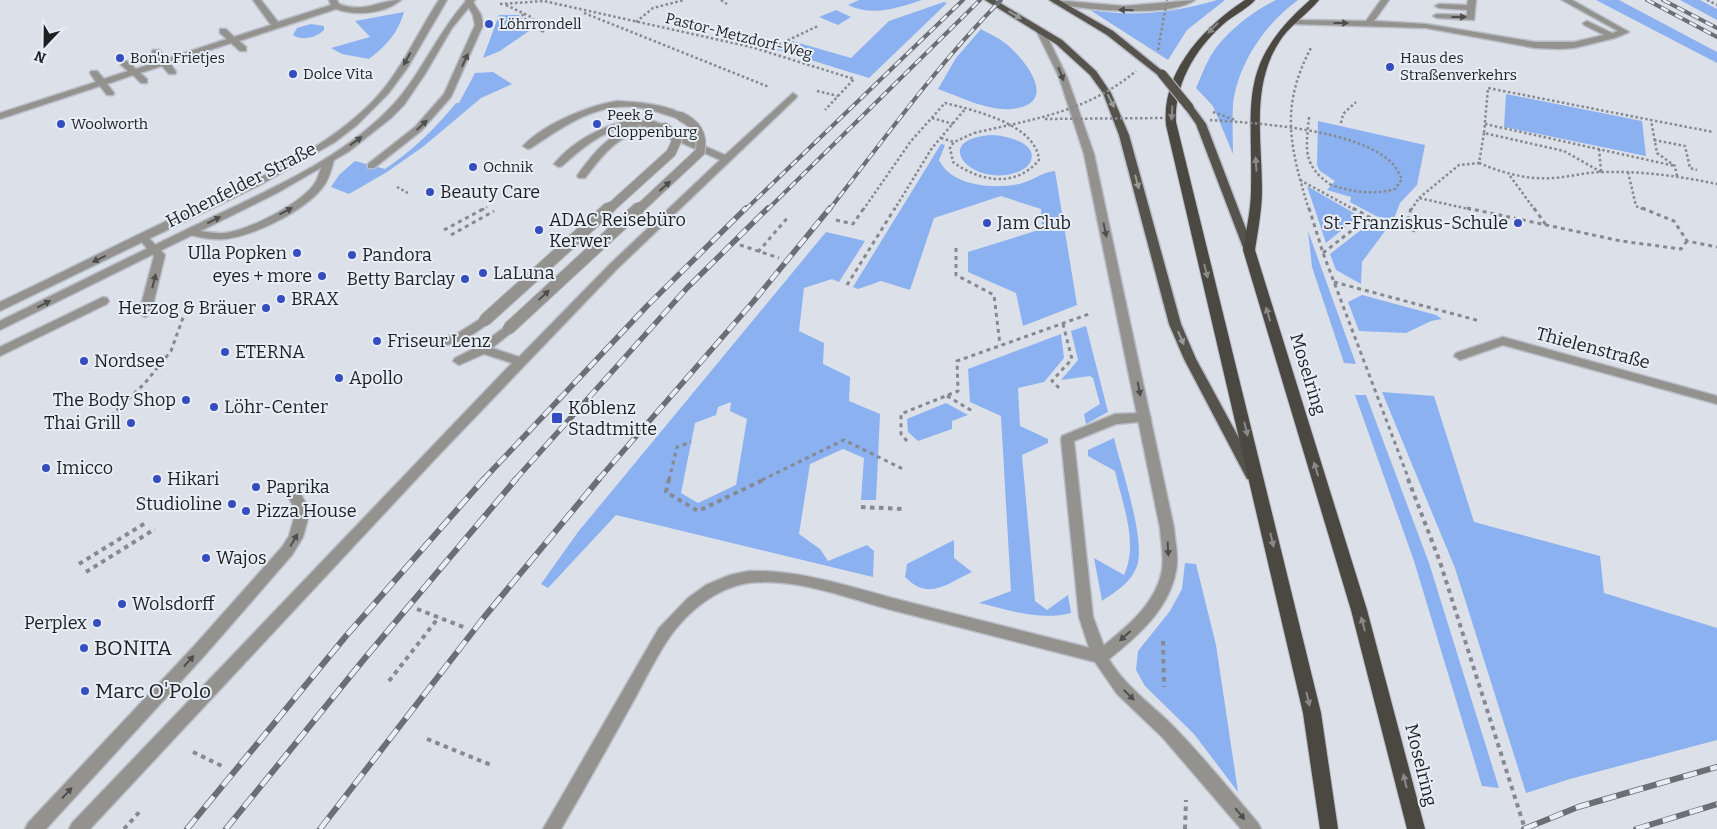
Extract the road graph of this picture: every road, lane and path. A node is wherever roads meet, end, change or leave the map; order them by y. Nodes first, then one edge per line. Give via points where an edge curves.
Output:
1 (398, 0) edge
2 (444, 0) edge
3 (509, 0) edge
4 (684, 0) edge
5 (720, 0) edge
6 (989, 0) edge
7 (1056, 0) edge
8 (1167, 0) edge
9 (1191, 0) edge
10 (1250, 0) edge
11 (1315, 0) edge
12 (1566, 0) edge
13 (1707, 0) edge
14 (470, 1) edge
15 (259, 2) edge
16 (334, 3) edge
17 (1383, 3) edge
18 (500, 4) dead end
19 (505, 4) junction
20 (727, 4) dead end
21 (1472, 4) edge
22 (1717, 5) edge
23 (247, 6) dead end
24 (1439, 6) dead end
25 (1392, 8) dead end
26 (574, 10) junction
27 (522, 14) junction
28 (1437, 16) dead end
29 (635, 22) junction
30 (1292, 22) junction
31 (1332, 23) junction
32 (1368, 23) junction
33 (1587, 23) dead end
34 (276, 26) junction
35 (818, 26) dead end
36 (1040, 30) junction
37 (223, 31) dead end
38 (1612, 36) junction
39 (233, 40) junction
40 (181, 44) dead end
41 (243, 49) dead end
42 (764, 51) junction
43 (156, 52) dead end
44 (194, 53) junction
45 (1152, 54) dead end
46 (206, 61) dead end
47 (165, 62) junction
48 (124, 63) dead end
49 (1140, 67) dead end
50 (172, 72) dead end
51 (94, 73) dead end
52 (133, 73) junction
53 (144, 81) dead end
54 (102, 83) junction
55 (86, 88) junction
56 (110, 93) dead end
57 (793, 96) joint
58 (95, 98) dead end
59 (49, 100) junction
60 (1356, 102) dead end
61 (966, 108) junction
62 (56, 110) dead end
63 (825, 110) dead end
64 (2, 116) edge
65 (1309, 117) dead end
66 (932, 118) junction
67 (1045, 119) junction
68 (1171, 119) dead end
69 (1207, 120) dead end
70 (1651, 120) junction
71 (1341, 123) dead end
72 (953, 124) junction
73 (1485, 124) junction
74 (11, 125) dead end
75 (662, 128) junction
76 (1713, 132) dead end
77 (1484, 133) junction
78 (941, 138) junction
79 (1654, 140) junction
80 (954, 142) junction
81 (532, 149) dead end
82 (1599, 149) junction
83 (727, 159) junction
84 (330, 160) junction
85 (1479, 163) junction
86 (560, 164) dead end
87 (371, 166) dead end
88 (1675, 166) junction
89 (1697, 170) dead end
90 (1601, 172) junction
91 (1628, 172) junction
92 (1509, 175) junction
93 (582, 176) dead end
94 (1677, 176) junction
95 (1300, 179) junction
96 (1717, 184) edge
97 (397, 187) dead end
98 (408, 193) dead end
99 (1419, 198) junction
100 (487, 206) dead end
101 (494, 211) dead end
102 (789, 216) dead end
103 (1369, 217) junction
104 (836, 220) dead end
105 (1546, 225) junction
106 (1406, 228) junction
107 (444, 230) dead end
108 (1415, 231) dead end
109 (190, 232) junction
110 (451, 235) dead end
111 (142, 238) junction
112 (1687, 241) junction
113 (740, 245) dead end
114 (956, 248) dead end
115 (1717, 248) edge
116 (155, 250) junction
117 (1249, 250) junction
118 (758, 252) junction
119 (1323, 253) junction
120 (779, 258) dead end
121 (1334, 282) junction
122 (847, 285) dead end
123 (103, 301) dead end
124 (0, 307) edge
125 (185, 312) dead end
126 (144, 313) dead end
127 (1092, 314) dead end
128 (1486, 323) dead end
129 (1063, 324) junction
130 (0, 326) edge
131 (437, 344) dead end
132 (1000, 345) junction
133 (483, 349) junction
134 (0, 352) edge
135 (1460, 356) dead end
136 (459, 361) dead end
137 (521, 362) junction
138 (1367, 371) junction
139 (1374, 372) dead end
140 (1059, 388) dead end
141 (958, 391) junction
142 (946, 396) junction
143 (1717, 400) edge
144 (959, 402) junction
145 (974, 412) dead end
146 (111, 416) dead end
147 (1145, 418) junction
148 (907, 440) dead end
149 (691, 442) dead end
150 (905, 470) dead end
151 (292, 491) dead end
152 (1261, 493) junction
153 (861, 507) dead end
154 (903, 510) dead end
155 (147, 521) dead end
156 (154, 529) dead end
157 (78, 564) dead end
158 (85, 572) dead end
159 (417, 609) dead end
160 (439, 617) junction
161 (466, 628) dead end
162 (1163, 637) dead end
163 (1100, 657) junction
164 (389, 681) dead end
165 (1164, 692) dead end
166 (428, 739) dead end
167 (187, 759) dead end
168 (491, 765) dead end
169 (224, 767) dead end
170 (149, 801) dead end
171 (34, 829) edge
172 (78, 829) edge
173 (124, 829) edge
174 (552, 829) edge
175 (1252, 829) edge
176 (1329, 829) edge
177 (1416, 829) edge
178 (1525, 829) edge

1 - 16 street via 353,11
2 -> 111 street, Hohenfelder Straße via 390,86 341,131 286,167
3 - 19 path
4 - 29 path via 653,8
5 - 20 path
6 -> 36 main road
9 -> 7 street via 1127,10
7 - 117 main road, Moselring, bridge via 1110,34 1162,74 1189,107 1201,124
8 - 45 path, bridge via 1158,48
10 -> 152 highway via 1229,13 1192,54 1175,89 1171,113 1179,162
11 - 30 highway
12 - 38 street via 1625,32
13 - 22 path
84 -> 14 street, Hohenfelder Straße via 407,96 452,21
87 -> 14 street via 418,129 448,95 479,25
15 - 23 street
15 - 34 street
16 - 34 street
17 - 25 street
17 - 32 street
18 - 19 path, Pastor-Metzdorf-Weg
19 - 26 path, Pastor-Metzdorf-Weg via 544,1
19 - 27 path
21 - 24 street
28 -> 21 street via 1471,18
26 - 29 path, Pastor-Metzdorf-Weg
26 - 57 path
27 - 27 path via 527,22 545,34 531,17
29 - 42 path, Pastor-Metzdorf-Weg
30 - 31 street
117 -> 30 highway via 1257,201 1255,94 1266,57
31 -> 32 street
31 - 95 path via 1310,49 1299,70 1291,100 1291,138
32 - 38 street via 1426,26 1535,45 1559,46
33 - 38 street
34 - 39 street
35 - 42 path
36 -> 147 street via 1063,77 1089,154
36 -> 152 main road via 1072,53 1093,73 1107,93 1116,112 1175,324 1190,359
37 - 39 street
39 - 41 street
39 - 44 street
40 - 44 street
42 - 63 path, Pastor-Metzdorf-Weg via 854,79
43 - 47 street
44 - 46 street
44 - 47 street
47 - 50 street
47 - 52 street
48 - 52 street
49 - 67 path, bridge via 1101,98
51 - 54 street
52 - 53 street
52 - 54 street
54 - 55 street
54 - 56 street
55 - 58 street
55 - 59 street
57 - 83 street
59 - 62 street
59 - 64 street
60 - 71 path via 1343,114
61 - 66 path via 945,103
61 - 72 path
61 - 80 path via 1008,121 1034,145 1039,160 1028,172 1017,177 982,178 953,162 950,148
64 - 74 street
65 - 69 path, bridge via 1308,143 1310,168 1314,174 1331,185 1360,193 1395,188 1402,179 1387,157 1362,144 1326,135 1240,122
66 - 72 path
66 - 104 path via 911,141 854,224
67 - 68 path, bridge
67 - 80 path, bridge via 974,133
70 - 73 path via 1488,88
70 - 76 path
70 - 79 path
72 - 78 path
73 - 77 path
73 - 82 path
75 - 83 street
75 - 86 street via 652,122 640,121 606,129 577,146
75 - 93 street via 629,130 617,136
75 - 131 street, bridge via 678,140 671,153 485,320 462,336
77 - 85 path
77 - 90 path via 1564,151
78 - 80 path
78 - 122 path
79 - 88 path via 1657,153
79 - 89 path via 1685,146 1690,168
133 -> 81 street, bridge via 696,156 703,144 702,136 693,123 680,116 620,110 600,113
82 - 88 path
82 - 90 path
83 - 137 street via 613,267
109 -> 84 street, Hohenfelder Straße
109 -> 84 street via 234,235 286,211 316,189
85 - 92 path
85 - 99 path via 1459,165
88 - 94 path
90 - 91 path
90 - 92 path via 1546,178
91 - 94 path
91 - 112 path via 1636,206 1674,221
92 - 105 path
94 - 96 path
95 - 103 path
95 - 119 path
97 - 98 path
99 - 105 path
99 - 106 path via 1412,206
100 - 107 path
101 - 110 path
102 - 118 path
103 - 106 path
103 - 119 path
105 - 112 path via 1621,241 1681,249
106 - 108 path
109 - 116 street, Hohenfelder Straße
111 - 116 street
111 -> 124 street, Hohenfelder Straße
112 - 115 path
113 - 118 path
114 - 132 path via 956,276 994,295
126 -> 116 street via 159,262 160,255
130 -> 116 street, Hohenfelder Straße
177 -> 117 highway, Moselring via 1361,614
118 - 120 path
119 - 121 path
121 - 128 path
121 - 138 path
123 - 134 street
125 - 146 path via 171,351 146,383
127 - 129 path
129 - 132 path
129 - 140 path via 1072,359 1052,381
132 - 141 path via 957,361
133 - 136 street
133 - 137 street
135 - 143 street, Thielenstraße via 1503,341
137 - 172 street
138 - 139 path
138 - 178 path via 1440,562
141 - 142 path
141 - 144 path
142 - 144 path
142 - 148 path via 901,414 901,434
144 - 145 path
147 -> 163 street via 1167,528 1169,570 1164,591 1149,613
147 - 163 street via 1115,418 1067,439 1086,617
149 - 150 path via 677,447 666,492 698,511 844,440
171 -> 151 street via 287,551 296,537 303,511
152 -> 176 highway via 1312,714
153 - 154 path
155 - 157 path
156 - 158 path
159 - 160 path
160 - 161 path
160 - 164 path
162 - 165 path
163 - 174 street via 782,578 748,577 728,581 685,610 664,633
163 -> 175 street via 1107,671 1126,693 1190,755
166 - 168 path
167 - 169 path via 193,752
170 - 173 path

